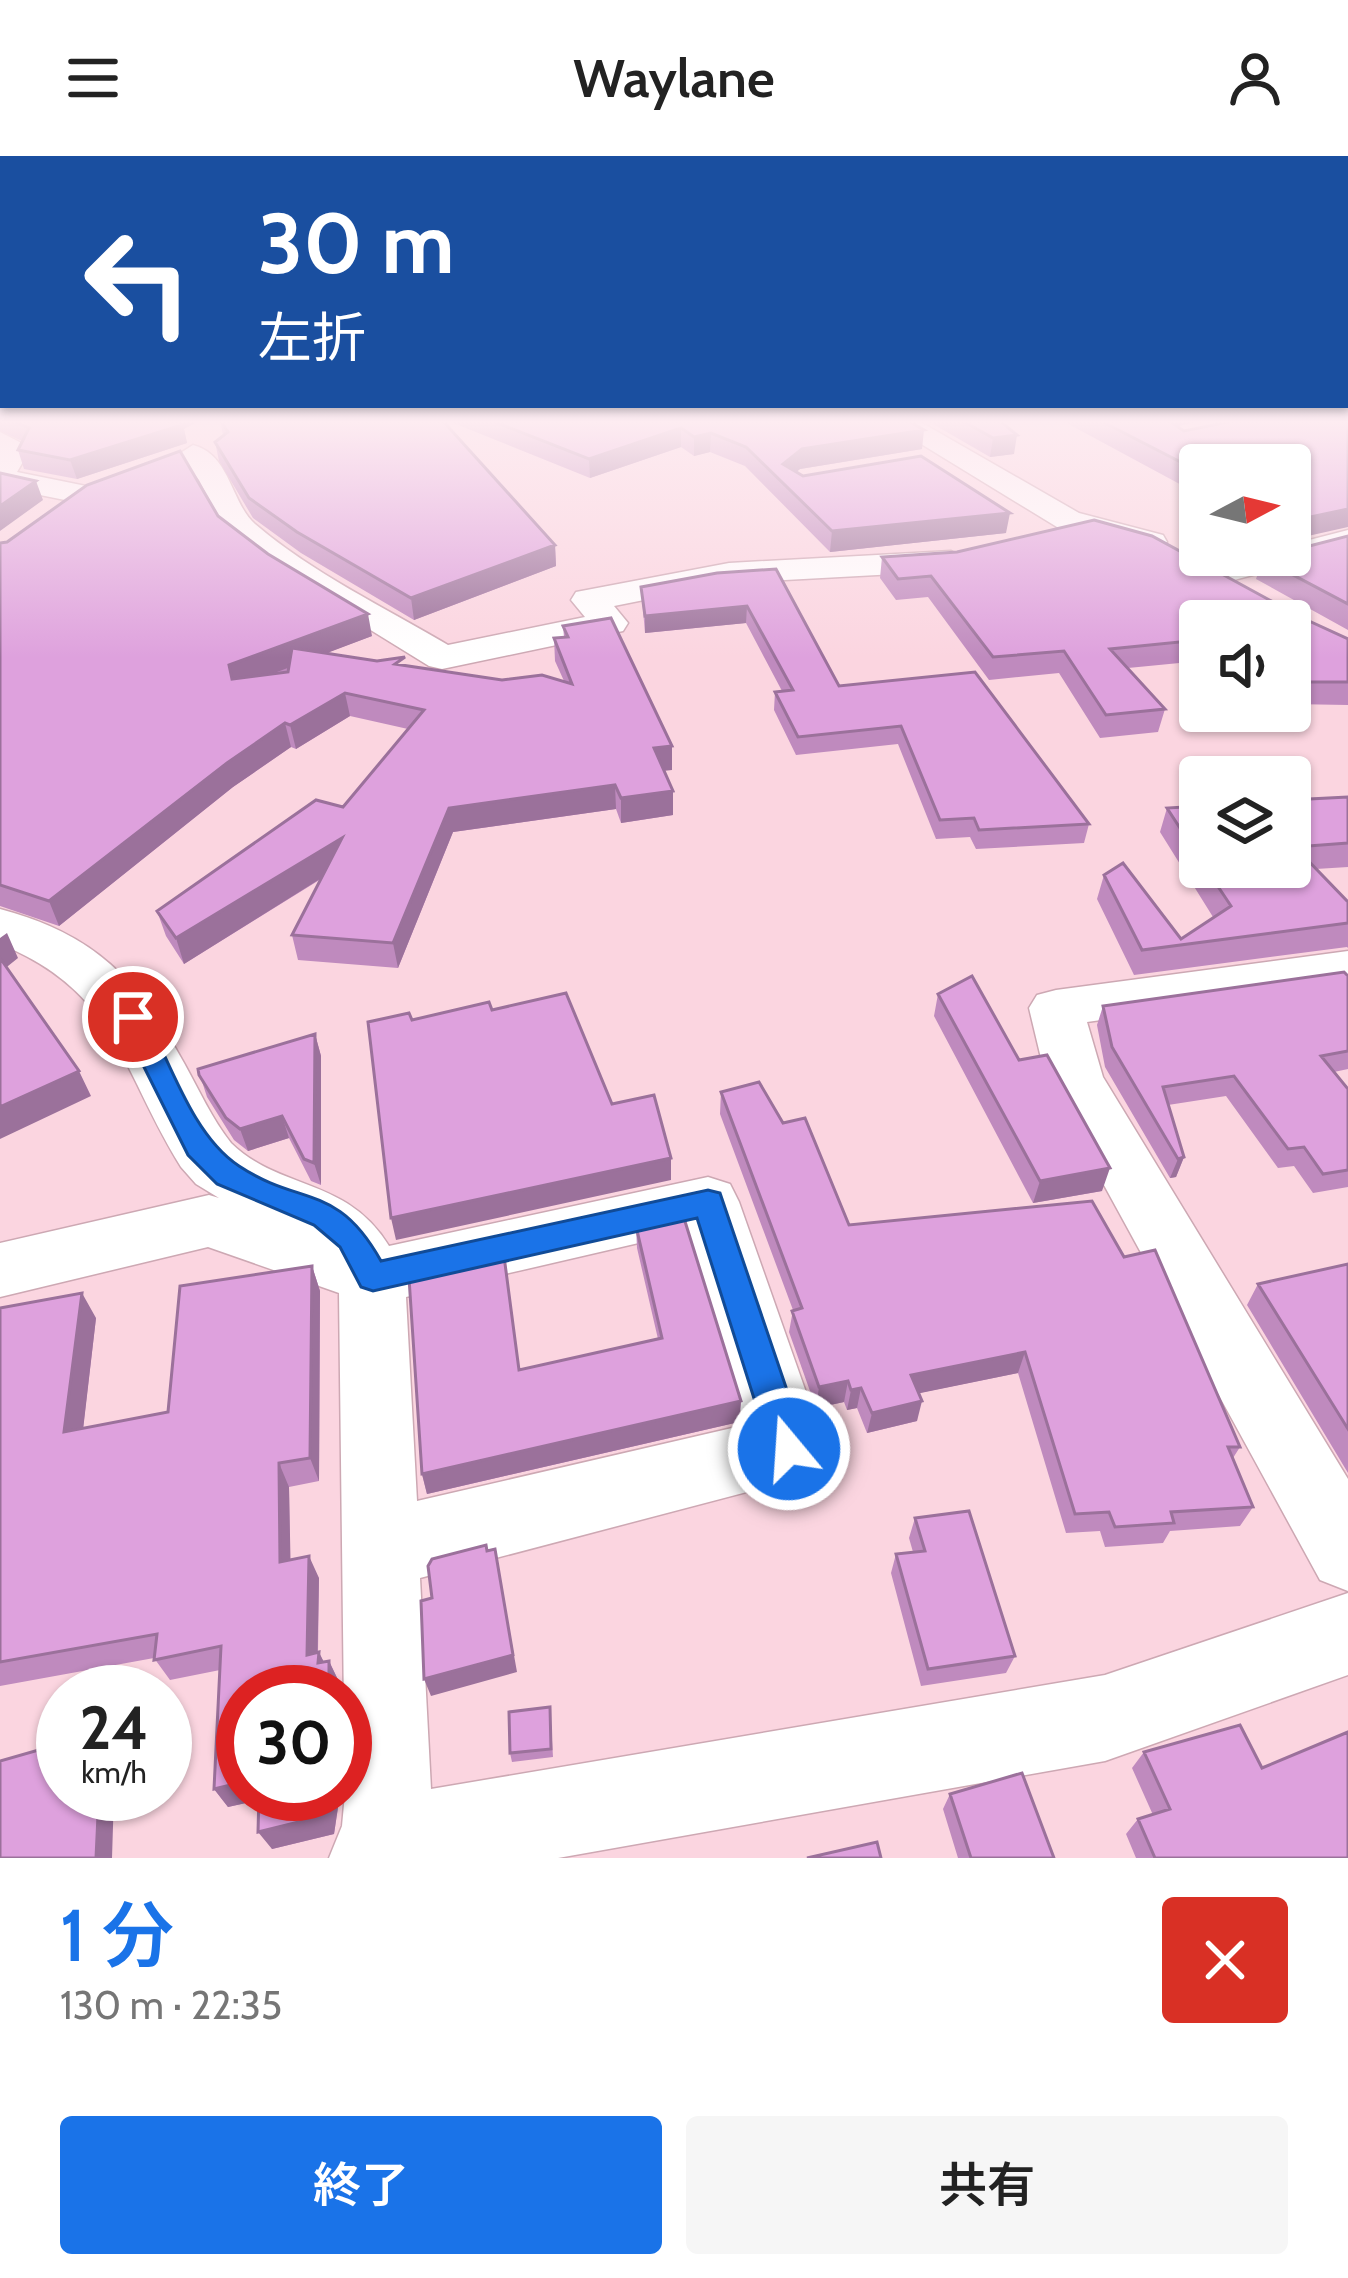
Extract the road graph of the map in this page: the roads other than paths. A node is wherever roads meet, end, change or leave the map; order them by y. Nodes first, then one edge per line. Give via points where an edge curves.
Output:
1 (76, 499) edge
2 (224, 499) edge
3 (1036, 499) edge
4 (52, 518) edge
5 (1087, 526) junction
6 (1348, 540) edge
7 (1034, 544) edge
8 (1311, 546) edge
9 (981, 556) edge
10 (1179, 557) edge
11 (1221, 576) edge
12 (1259, 597) edge
13 (0, 926) edge
14 (1348, 968) edge
15 (0, 1270) edge
16 (373, 1277) junction
17 (379, 1549) junction
18 (1348, 1552) edge
19 (1348, 1634) edge
20 (381, 1850) edge

1 - 4 street
2 - 9 street via 237,526 287,564 442,658 610,623 589,600 678,581
3 - 5 street
5 - 7 street
5 - 10 street
6 - 8 street
11 - 12 street
13 - 16 street via 48,942 100,976 133,1017 199,1147 228,1175 325,1216 352,1238
14 - 18 street via 1056,1009 1075,1079
15 - 16 street via 209,1221
16 - 17 street
16 - 17 street via 708,1202 789,1449
17 - 20 street
19 - 20 street via 1105,1718

